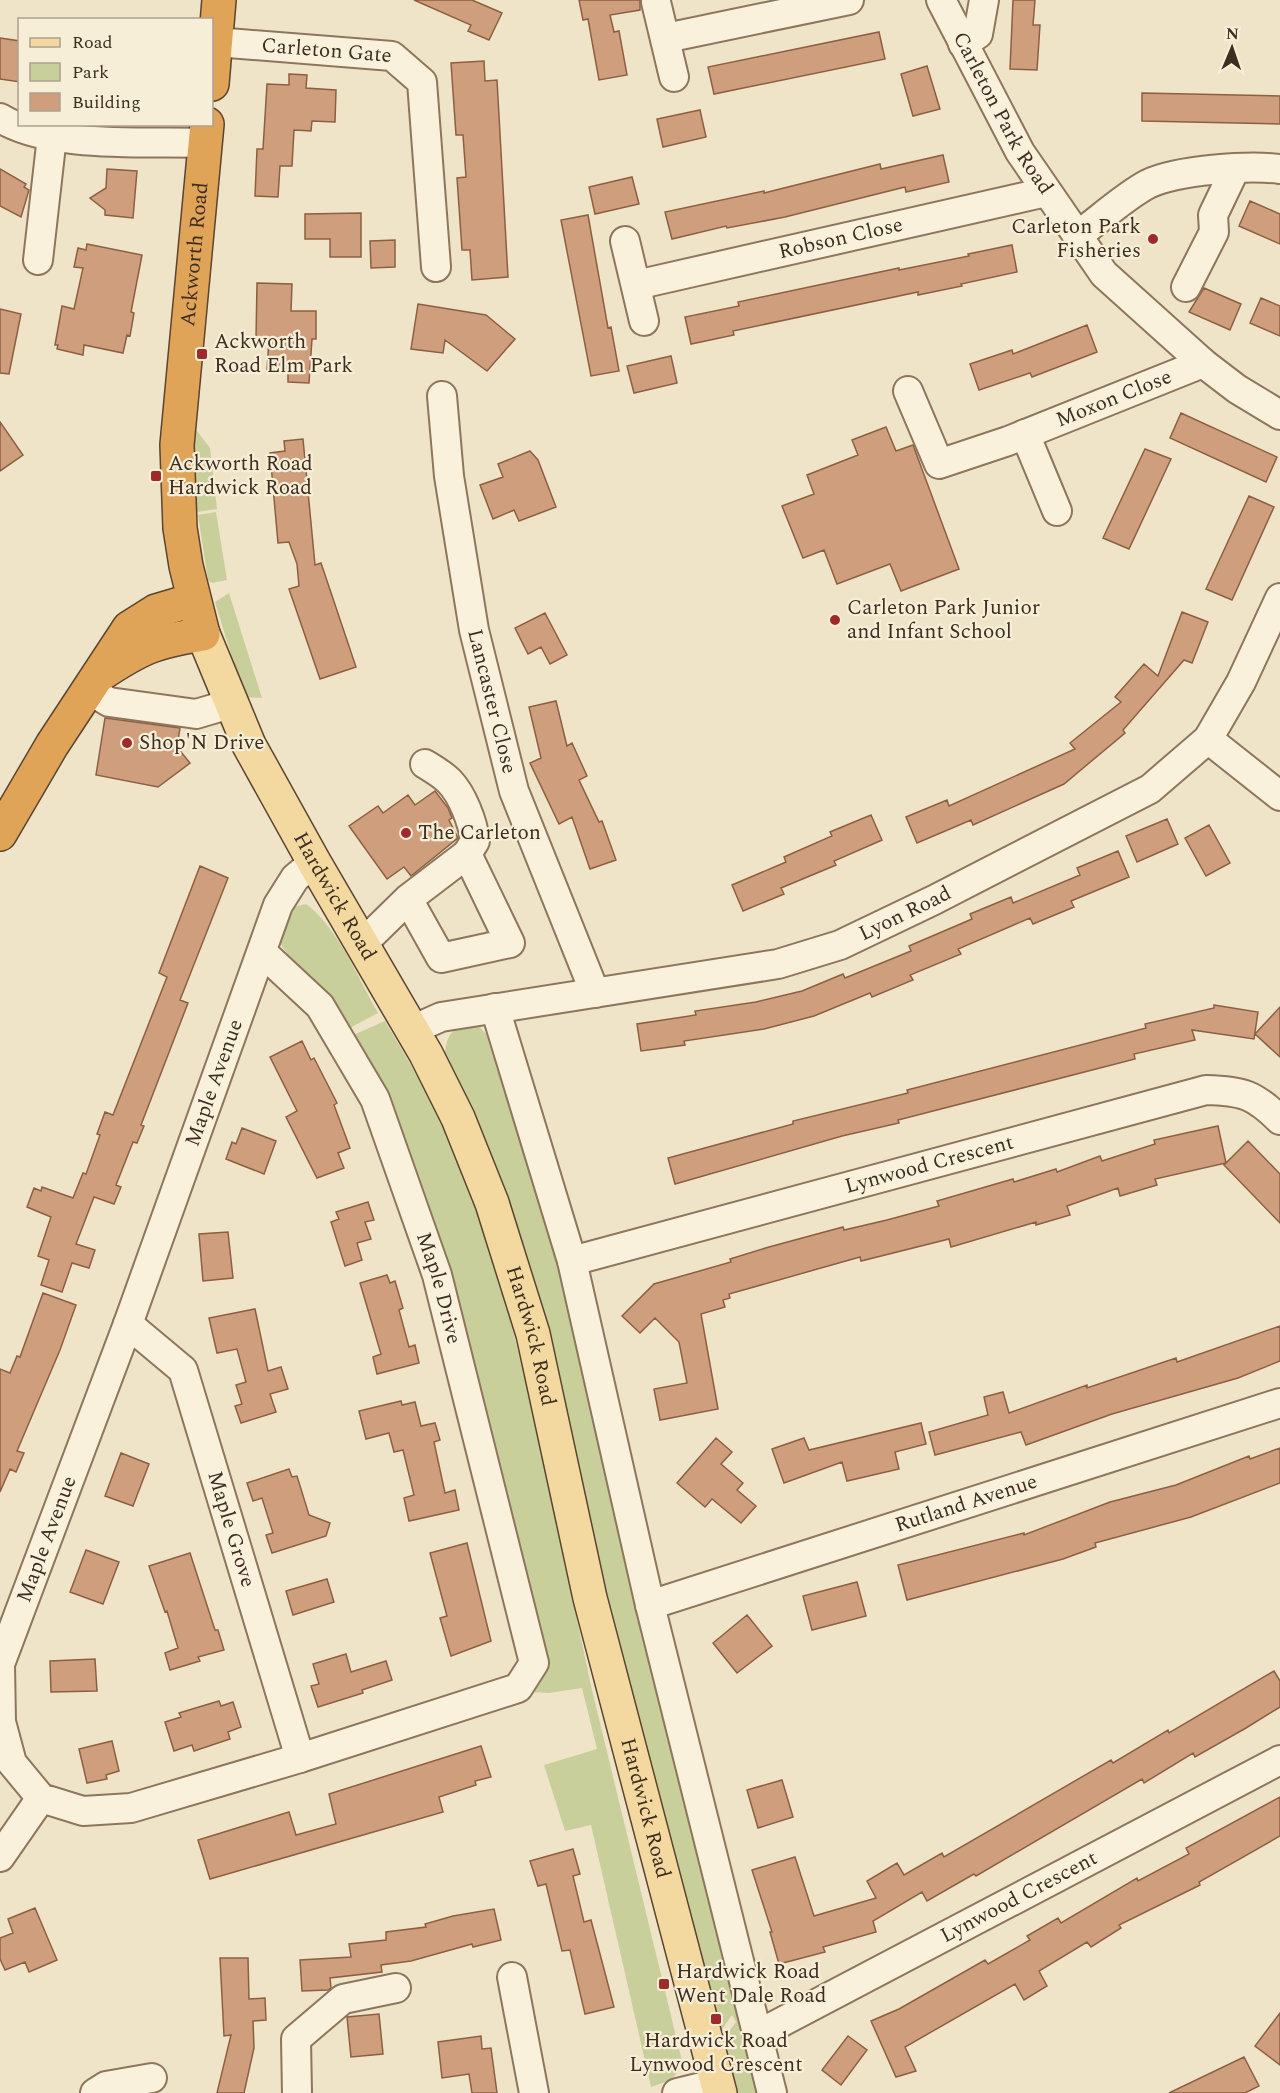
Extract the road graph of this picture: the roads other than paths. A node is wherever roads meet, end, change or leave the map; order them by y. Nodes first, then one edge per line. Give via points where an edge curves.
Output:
1 (219, 0) edge
2 (849, 0) edge
3 (942, 0) edge
4 (984, 0) edge
5 (656, 2) dead end
6 (666, 38) junction
7 (216, 42) junction
8 (963, 44) junction
9 (213, 74) edge
10 (674, 77) dead end
11 (0, 118) edge
12 (206, 134) edge
13 (52, 136) junction
14 (1235, 169) junction
15 (1280, 169) edge
16 (1046, 192) junction
17 (1077, 236) junction
18 (625, 241) dead end
19 (38, 260) dead end
20 (436, 267) dead end
21 (636, 285) junction
22 (1186, 287) dead end
23 (644, 321) dead end
24 (1203, 363) junction
25 (908, 391) dead end
26 (442, 396) dead end
27 (1280, 415) edge
28 (1016, 438) junction
29 (1057, 511) dead end
30 (1280, 598) edge
31 (194, 600) junction
32 (203, 634) junction
33 (95, 682) junction
34 (230, 704) junction
35 (1208, 739) junction
36 (425, 764) dead end
37 (1280, 796) edge
38 (0, 834) edge
39 (466, 854) junction
40 (314, 862) junction
41 (408, 899) junction
42 (361, 945) junction
43 (262, 952) junction
44 (595, 993) junction
45 (495, 1008) junction
46 (412, 1030) junction
47 (1280, 1120) edge
48 (572, 1261) junction
49 (128, 1324) junction
50 (1280, 1403) edge
51 (650, 1605) junction
52 (300, 1758) junction
53 (1280, 1760) edge
54 (42, 1798) junction
55 (0, 1857) edge
56 (512, 1977) dead end
57 (396, 1988) dead end
58 (757, 2035) junction
59 (152, 2078) dead end
60 (719, 2088) edge
61 (95, 2093) edge
62 (297, 2093) edge
63 (534, 2093) edge
64 (677, 2093) edge
65 (772, 2093) edge

1 - 7 highway
2 - 6 street
3 - 8 street, Carleton Park Road
4 - 8 street via 978,34
5 - 6 street
6 - 10 street
7 - 9 highway
7 - 20 street, Carleton Gate via 392,56 422,82
8 - 16 street, Carleton Park Road via 1020,152
11 - 13 street via 18,129
12 - 13 street
12 - 31 highway, Ackworth Road via 177,445 180,528
13 - 19 street
14 - 15 street
14 - 17 street via 1209,169 1149,184
14 - 22 street via 1213,215 1214,232
16 - 17 street, Carleton Park Road
16 - 21 street, Robson Close
17 - 24 street, Carleton Park Road via 1104,274
18 - 21 street
21 - 23 street
24 - 27 street, Carleton Park Road
24 - 28 street, Moxon Close
25 - 28 street, Moxon Close via 939,464
26 - 44 street, Lancaster Close via 449,476 474,630 514,791
28 - 29 street
30 - 35 street, Lyon Road via 1241,682
31 - 32 highway, Ackworth Road
31 - 33 highway via 156,611 129,628
32 - 33 highway via 158,641 136,651
32 - 34 main road, Hardwick Road
33 - 34 street via 109,702 189,713
33 - 38 highway via 52,745
34 - 40 main road, Hardwick Road
35 - 37 street
35 - 44 street, Lyon Road via 1150,789 840,945 778,964
36 - 39 street via 450,781 465,809 475,841
39 - 41 street
39 - 41 street via 510,943 441,958
40 - 42 main road, Hardwick Road
40 - 43 street, Maple Avenue via 287,889
41 - 42 street
42 - 46 main road, Hardwick Road
43 - 49 street, Maple Avenue
43 - 52 street, Maple Drive via 320,1006 375,1099 437,1275 534,1663 518,1688
44 - 45 street, Lyon Road
45 - 46 street, Lyon Road via 441,1017
45 - 48 street
46 - 60 main road, Hardwick Road via 458,1118 516,1273 533,1334 590,1598
47 - 48 street, Lynwood Crescent via 1262,1102 1235,1091 1206,1090
48 - 51 street
49 - 52 street, Maple Grove via 183,1370
49 - 54 street, Maple Avenue via 0,1664 1,1722 12,1762
50 - 51 street, Rutland Avenue
51 - 58 street
52 - 54 street via 131,1808 83,1811
53 - 58 street, Lynwood Crescent
54 - 55 street
56 - 63 street
57 - 62 street via 343,1999 296,2039
58 - 65 street
59 - 61 street via 106,2085
60 - 64 street

